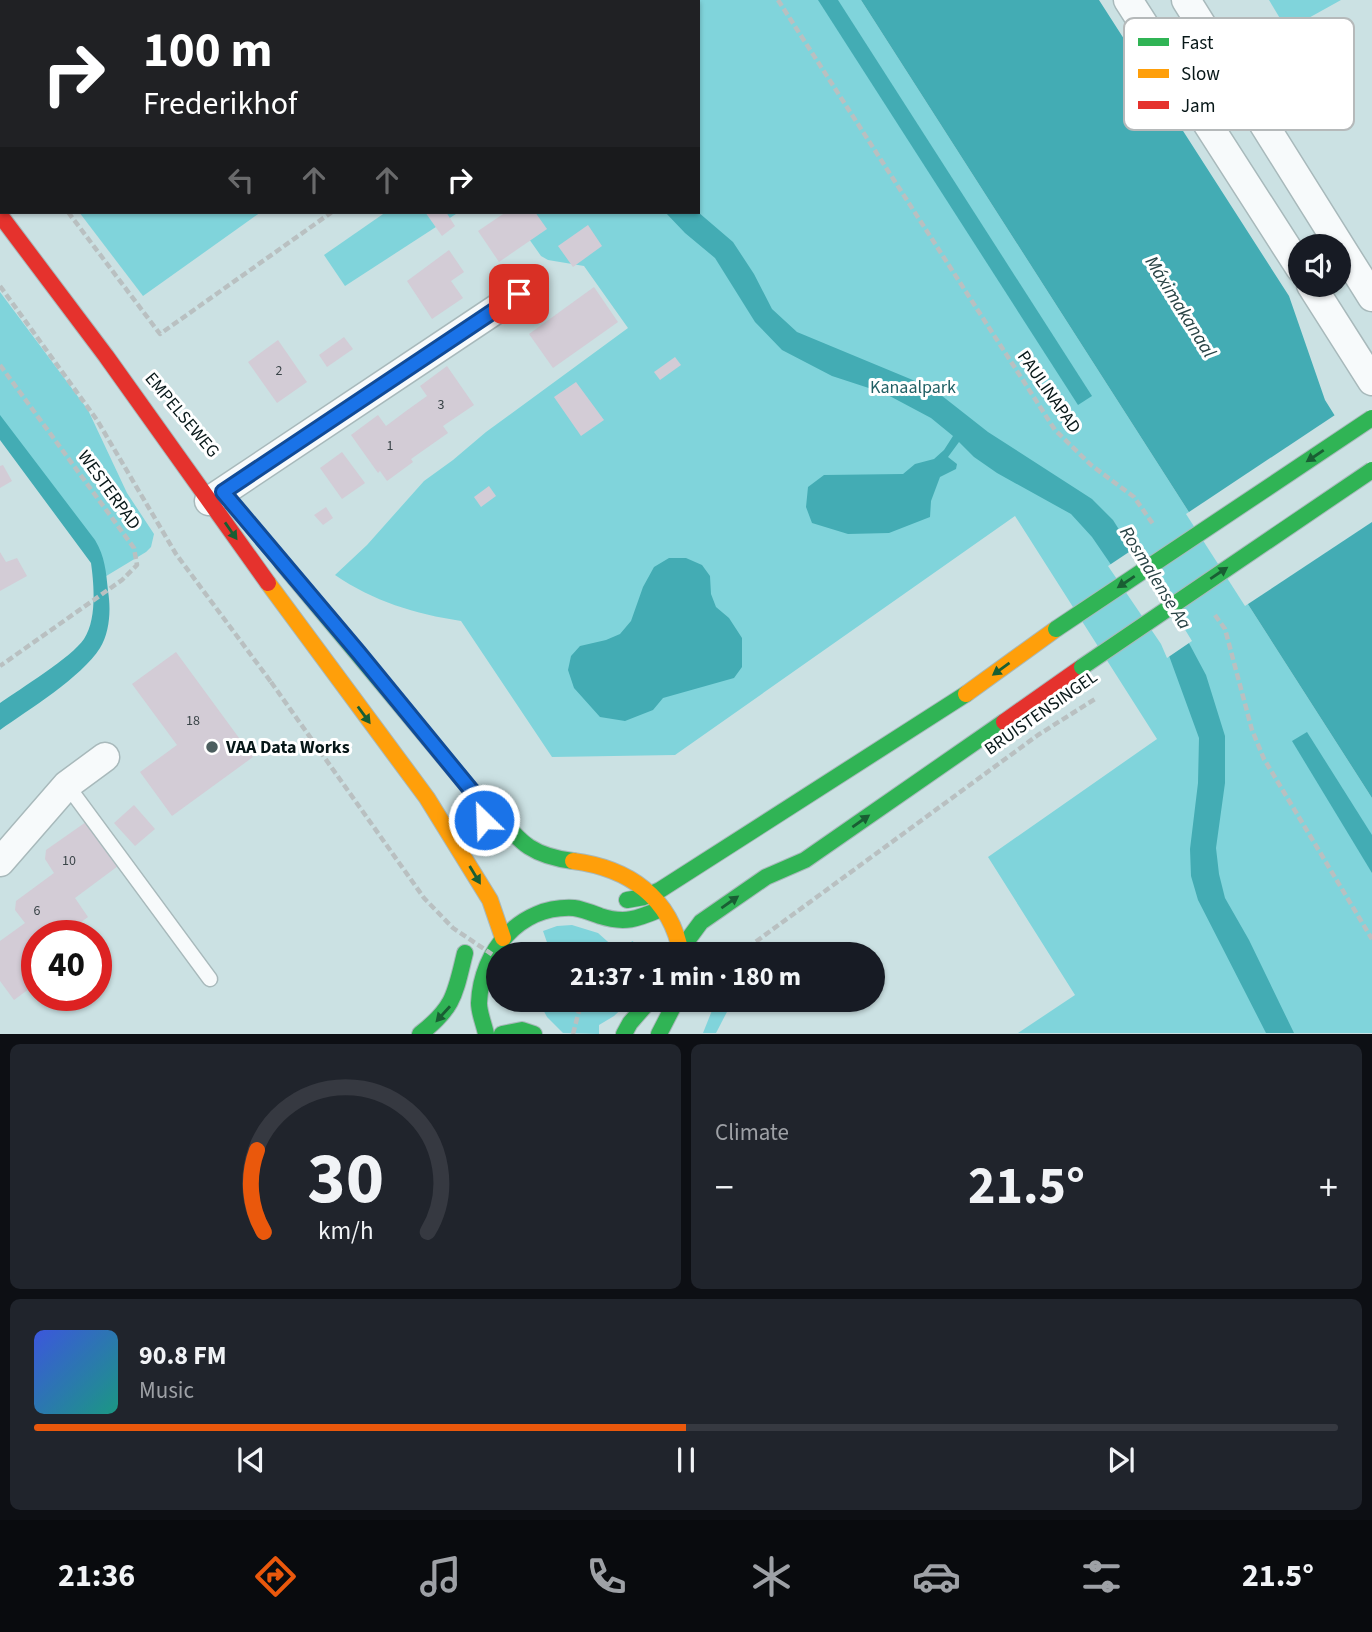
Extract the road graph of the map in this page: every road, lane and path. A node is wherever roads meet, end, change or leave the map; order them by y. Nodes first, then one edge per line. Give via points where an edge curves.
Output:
1 (778, 0) edge
2 (1128, 0) edge
3 (1186, 0) edge
4 (1140, 18) edge
5 (1197, 18) edge
6 (1211, 130) edge
7 (1267, 130) edge
8 (70, 214) edge
9 (329, 214) edge
10 (0, 215) edge
11 (1288, 249) edge
12 (0, 286) edge
13 (519, 294) dead end
14 (1319, 297) edge
15 (1372, 297) edge
16 (0, 365) edge
17 (1372, 381) edge
18 (1372, 418) edge
19 (1372, 470) edge
20 (221, 498) junction
21 (1157, 530) dead end
22 (271, 549) dead end
23 (1210, 607) dead end
24 (1225, 612) dead end
25 (1213, 619) dead end
26 (0, 666) edge
27 (1100, 695) dead end
28 (105, 757) dead end
29 (68, 785) junction
30 (471, 790) junction
31 (427, 798) junction
32 (781, 814) junction
33 (461, 823) dead end
34 (731, 825) dead end
35 (427, 830) dead end
36 (496, 838) dead end
37 (805, 860) junction
38 (0, 862) edge
39 (648, 875) dead end
40 (628, 878) junction
41 (695, 887) dead end
42 (773, 892) dead end
43 (651, 894) junction
44 (668, 905) junction
45 (495, 911) junction
46 (515, 912) junction
47 (639, 918) junction
48 (480, 926) dead end
49 (650, 936) dead end
50 (503, 938) junction
51 (1372, 939) edge
52 (471, 940) dead end
53 (523, 942) edge
54 (679, 942) edge
55 (687, 942) edge
56 (756, 942) edge
57 (486, 950) edge
58 (210, 979) dead end
59 (479, 993) junction
60 (579, 1012) edge
61 (640, 1012) edge
62 (672, 1012) edge
63 (505, 1014) dead end
64 (470, 1018) dead end
65 (508, 1033) edge
66 (420, 1034) edge
67 (485, 1034) edge
68 (534, 1034) edge
69 (573, 1034) edge
70 (624, 1034) edge
71 (659, 1034) edge

1 - 21 path, PAULINAPAD via 1055,430 1091,465 1134,496
2 - 4 street
3 - 5 street
6 - 11 street
7 - 15 street
8 - 9 path via 160,334
10 - 20 main road, EMPELSEWEG
12 - 57 path, bridge via 97,420 176,554 424,898 453,928
13 - 20 street
14 - 17 street
16 - 26 path, WESTERPAD via 134,548 136,565 122,580
18 -> 32 main road, bridge via 1056,629 941,712
37 -> 19 main road, BRUISTENSINGEL, bridge
20 -> 31 main road, EMPELSEWEG
22 - 30 main road
23 - 51 path via 1225,629 1264,759
24 - 25 path
27 - 56 path, BRUISTENSINGEL, bridge via 1038,735
28 - 29 street
29 - 38 street
29 - 58 lane
30 - 36 main road
30 - 40 main road via 529,849 559,860 590,863
31 - 33 main road, EMPELSEWEG via 454,812
31 - 35 main road
31 -> 45 main road, EMPELSEWEG
32 - 34 main road via 755,811
32 - 41 main road via 771,836
32 - 43 main road
37 - 42 main road, BRUISTENSINGEL
55 -> 37 main road, BRUISTENSINGEL via 701,922 766,877
39 - 40 main road
40 - 43 main road
43 - 44 main road
43 - 47 main road via 617,897
44 - 47 main road
44 - 54 main road
45 - 46 main road
45 - 48 main road
45 - 50 main road, EMPELSEWEG
46 - 47 main road via 576,908 618,922
46 - 50 main road
46 - 53 main road
47 - 49 main road
50 - 59 main road via 489,958
52 -> 66 main road via 453,1003 441,1020
59 - 64 main road
59 - 67 main road
60 - 69 path
61 - 70 main road
62 - 71 main road
63 - 65 main road
65 - 68 main road via 522,1030

